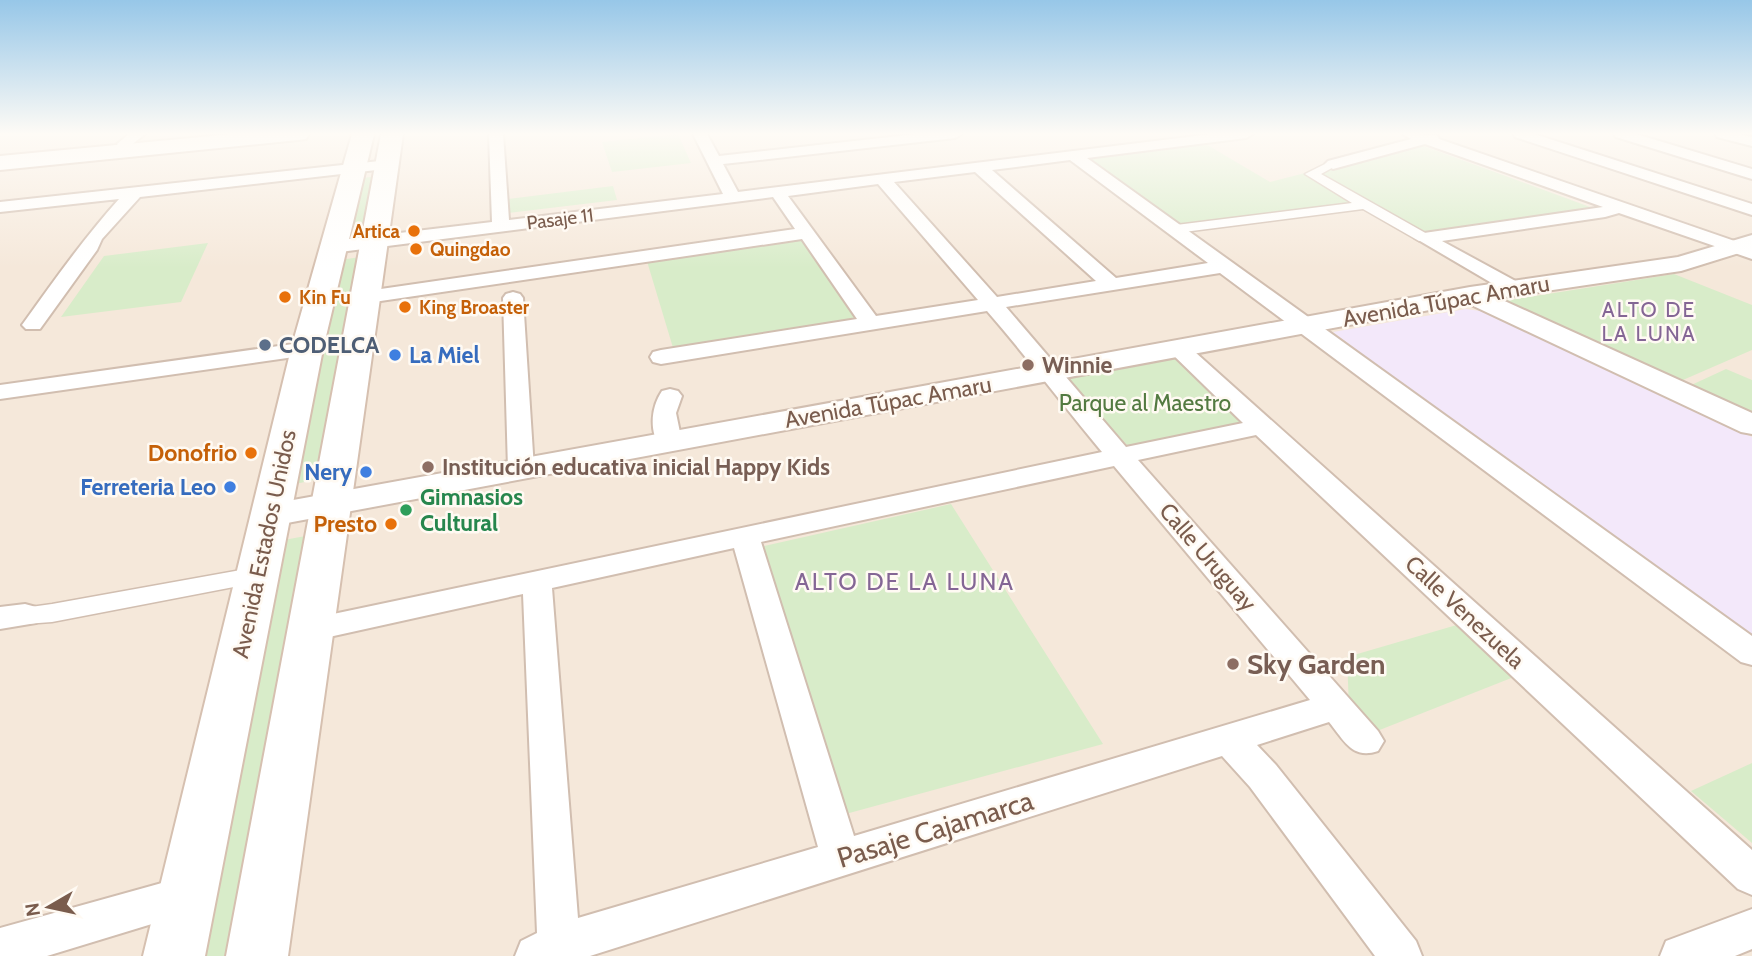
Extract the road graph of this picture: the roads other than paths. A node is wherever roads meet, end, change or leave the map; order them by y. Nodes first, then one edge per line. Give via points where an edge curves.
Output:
1 (208, 179) edge
2 (362, 179) edge
3 (375, 179) edge
4 (498, 179) edge
5 (723, 179) edge
6 (882, 179) junction
7 (885, 179) edge
8 (992, 179) edge
9 (1106, 179) edge
10 (1319, 179) edge
11 (1539, 179) edge
12 (1656, 179) edge
13 (135, 192) junction
14 (778, 192) junction
15 (733, 198) junction
16 (1365, 205) junction
17 (1619, 207) junction
18 (2, 209) edge
19 (1752, 210) edge
20 (501, 226) junction
21 (1176, 229) junction
22 (807, 233) junction
23 (1424, 238) junction
24 (375, 242) junction
25 (332, 247) junction
26 (1746, 247) edge
27 (1226, 266) junction
28 (1111, 284) junction
29 (1514, 288) junction
30 (1470, 295) junction
31 (367, 297) junction
32 (513, 298) dead end
33 (991, 302) junction
34 (870, 322) junction
35 (33, 325) dead end
36 (1304, 326) junction
37 (307, 349) junction
38 (1178, 349) junction
39 (661, 358) dead end
40 (1052, 372) junction
41 (0, 392) edge
42 (670, 396) dead end
43 (1752, 425) edge
44 (1262, 426) junction
45 (669, 442) junction
46 (1120, 456) junction
47 (521, 469) junction
48 (332, 503) junction
49 (271, 515) junction
50 (745, 536) junction
51 (257, 575) junction
52 (537, 581) junction
53 (13, 617) edge
54 (311, 629) junction
55 (1752, 653) edge
56 (1336, 706) junction
57 (1229, 739) junction
58 (1366, 741) dead end
59 (841, 858) junction
60 (1752, 876) edge
61 (187, 895) junction
62 (1752, 929) edge
63 (0, 949) edge
64 (548, 950) edge
65 (174, 956) edge
66 (257, 956) edge
67 (1401, 956) edge
68 (1681, 956) edge

1 - 13 street
2 - 25 main road, Avenida Estados Unidos
3 - 24 main road
4 - 20 street
5 - 15 street
6 - 7 street, Pasaje 11
6 - 14 street, Pasaje 11
6 - 33 street, Calle Uruguay
8 - 28 street
9 - 21 street
10 - 16 street
11 - 17 street
12 - 19 street
13 - 18 street
13 - 35 street via 94,237
14 - 15 street, Pasaje 11
14 - 22 street
15 - 20 street, Pasaje 11
16 - 21 street
16 - 23 street
17 - 23 street
17 - 26 street
20 - 24 street, Pasaje 11
21 - 27 street
22 - 31 street
22 - 34 street
23 - 29 street
24 - 25 street, Pasaje 11
24 - 31 main road
25 - 37 main road, Avenida Estados Unidos
26 - 29 street, Avenida Túpac Amaru via 1681,264
27 - 28 street
27 - 36 street
28 - 33 street
29 - 30 street, Avenida Túpac Amaru
30 - 36 street, Avenida Túpac Amaru
30 - 43 street
31 - 48 main road
32 - 47 street
33 - 34 street
33 - 40 street, Calle Uruguay
34 - 39 street
36 - 38 street, Avenida Túpac Amaru
36 - 55 street
37 - 41 street
37 - 49 main road, Avenida Estados Unidos
38 - 40 street, Avenida Túpac Amaru
38 - 44 street, Calle Venezuela
40 - 45 street, Avenida Túpac Amaru
40 - 46 street, Calle Uruguay via 1059,387
42 - 45 street via 664,414
44 - 46 street
44 - 60 street, Calle Venezuela
45 - 47 street, Avenida Túpac Amaru
46 - 50 street
46 - 56 street, Calle Uruguay
47 - 48 street, Avenida Túpac Amaru
48 - 49 street, Avenida Túpac Amaru
48 - 54 main road
49 - 51 main road, Avenida Estados Unidos
50 - 52 street
50 - 59 street
51 - 53 street
51 - 61 main road, Avenida Estados Unidos
52 - 54 street
52 - 64 street
54 - 66 main road
56 - 57 street, Pasaje Cajamarca
56 - 58 street, Calle Uruguay
57 - 59 street, Pasaje Cajamarca
57 - 67 street via 1263,776
59 - 64 street, Pasaje Cajamarca
61 - 63 street
61 - 65 main road, Avenida Estados Unidos
62 - 68 street

